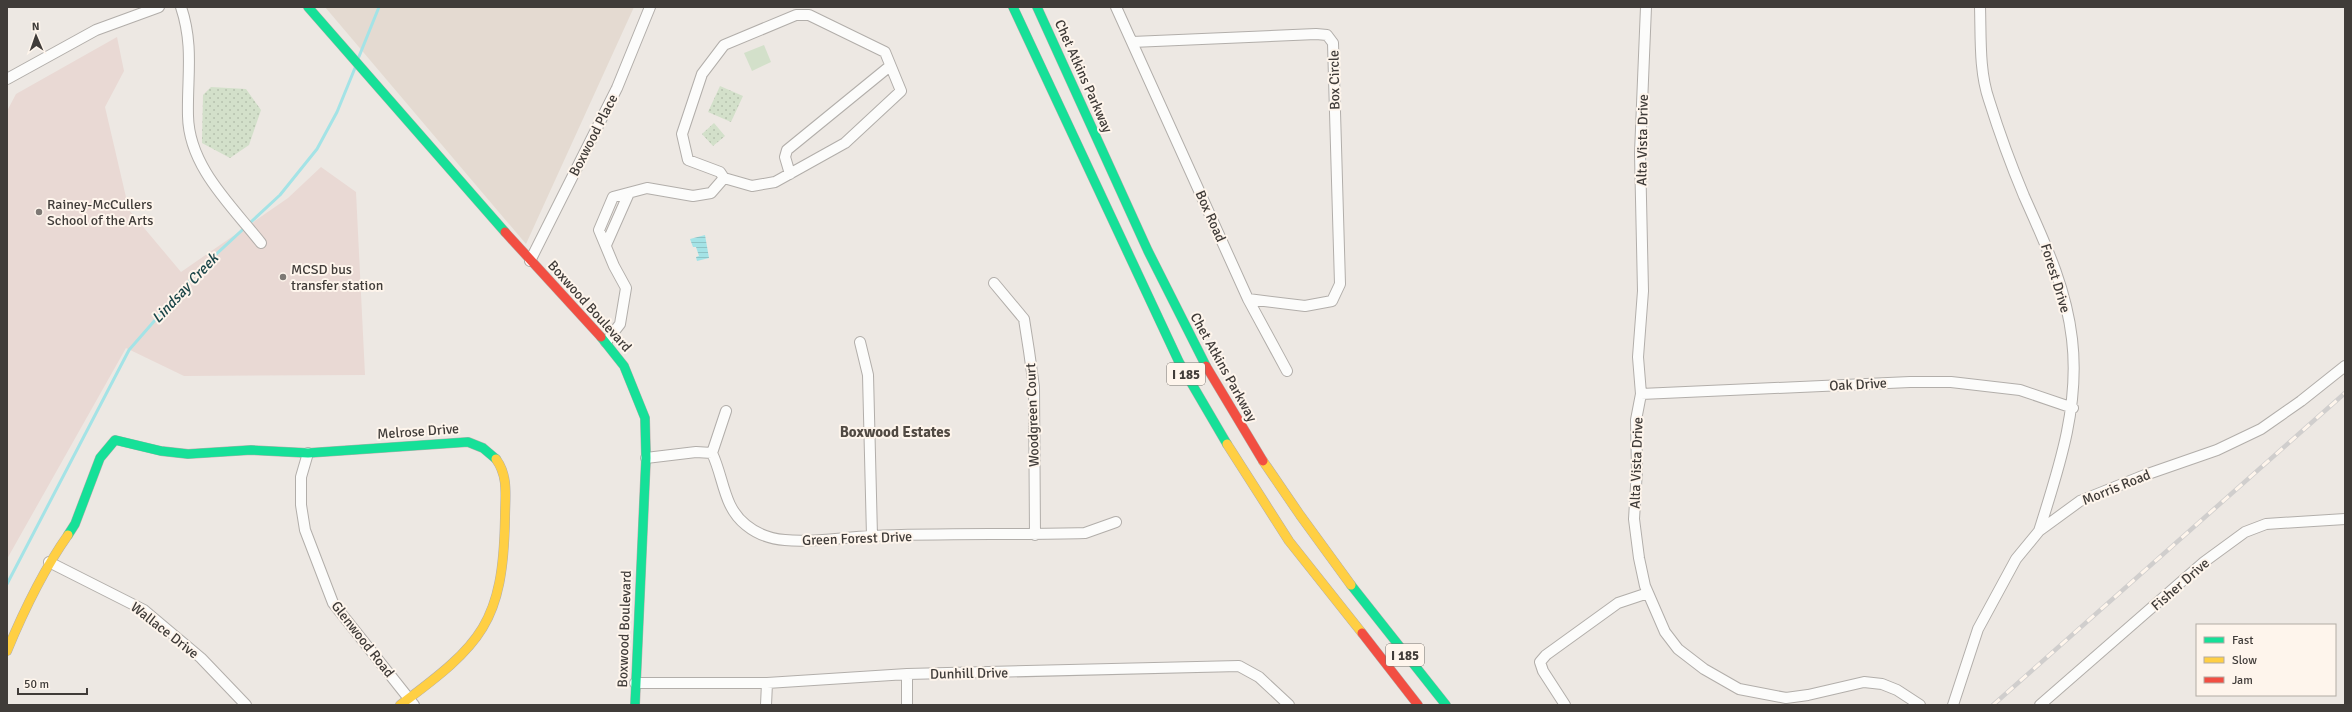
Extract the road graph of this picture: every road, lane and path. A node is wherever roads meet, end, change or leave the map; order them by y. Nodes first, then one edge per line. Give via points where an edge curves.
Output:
1 (159, 7) edge
2 (181, 7) edge
3 (308, 7) edge
4 (650, 7) edge
5 (1013, 7) edge
6 (1037, 7) edge
7 (1116, 7) edge
8 (1646, 7) edge
9 (1980, 7) edge
10 (1132, 42) junction
11 (890, 66) junction
12 (7, 79) edge
13 (790, 174) junction
14 (724, 178) junction
15 (629, 193) junction
16 (607, 211) junction
17 (618, 216) junction
18 (261, 243) dead end
19 (606, 245) junction
20 (530, 261) junction
21 (994, 282) dead end
22 (1248, 299) junction
23 (606, 342) junction
24 (860, 342) dead end
25 (2345, 366) edge
26 (1287, 371) dead end
27 (1641, 394) junction
28 (2073, 408) junction
29 (726, 411) dead end
30 (308, 452) junction
31 (712, 453) junction
32 (646, 458) junction
33 (2345, 520) edge
34 (1116, 522) dead end
35 (2039, 530) junction
36 (1035, 535) junction
37 (872, 536) junction
38 (49, 562) junction
39 (1648, 593) junction
40 (7, 651) edge
41 (907, 674) junction
42 (635, 683) junction
43 (767, 683) junction
44 (412, 702) edge
45 (246, 705) edge
46 (400, 705) edge
47 (635, 705) edge
48 (766, 705) edge
49 (907, 705) edge
50 (1289, 705) edge
51 (1418, 705) edge
52 (1446, 705) edge
53 (1565, 705) edge
54 (1920, 705) edge
55 (1953, 705) edge
56 (2040, 705) edge

1 - 12 street via 96,30
2 - 18 street via 188,28 190,50 188,118 193,147 208,177
3 - 20 main road, Boxwood Boulevard
4 - 20 street, Boxwood Place via 617,88
5 - 51 main road, I 185 via 1179,362 1245,474 1289,541
6 - 52 main road, Chet Atkins Parkway / I 185 via 1176,307 1221,394 1272,476 1319,544
7 - 10 street, Box Road
8 - 27 street, Alta Vista Drive via 1640,153 1643,291 1638,357
9 - 28 street, Forest Drive via 1982,58 1988,98 2024,196 2054,261 2071,329
10 - 22 street, Box Road
10 - 22 street, Box Circle via 1308,34 1327,35 1333,43 1340,284 1332,301 1305,306
11 - 13 street via 787,150 785,157
11 - 13 street via 901,91 845,143
11 - 14 street via 885,52 809,15 796,16 724,45 702,74 682,134 688,160 720,172
13 - 14 street via 775,182 752,186
14 - 15 street via 711,194 693,196 647,188
15 - 16 street via 613,197
15 - 17 street
16 - 17 street
16 - 19 street via 599,230
17 - 19 street
19 - 23 street via 626,288 620,324
20 - 23 main road, Boxwood Boulevard
21 - 36 street, Woodgreen Court via 1024,319 1030,351 1034,387
22 - 26 street, Box Road
23 - 32 main road, Boxwood Boulevard via 624,366 645,418
24 - 37 street via 868,375
25 - 35 street, Morris Road via 2261,430 2217,450 2080,501
27 - 28 street, Oak Drive via 1951,382 2020,390
27 - 39 street, Alta Vista Drive via 1636,420 1637,470 1634,519 1639,558
28 - 35 street, Forest Drive via 2060,463
29 - 31 street
30 - 38 main road, Melrose Drive via 251,450 188,454 161,451 115,440 100,458 75,524
30 - 44 street, Glenwood Road via 301,477 301,505 312,554 333,603
30 - 44 main road, Melrose Drive via 468,442 482,446 493,454 500,466 508,493 505,517 506,544 503,572 492,612 478,636
31 - 32 street via 696,452
31 - 37 street, Green Forest Drive via 729,504 736,516 758,533 784,540 810,542
32 - 42 main road, Boxwood Boulevard
33 - 56 street, Fisher Drive via 2266,524 2245,532 2204,562
34 - 36 street, Green Forest Drive via 1085,533
35 - 55 street, Morris Road via 2016,559 1978,628
36 - 37 street, Green Forest Drive
38 - 40 main road via 25,606
38 - 45 street, Wallace Drive via 144,610 201,658
39 - 53 street via 1618,603 1540,662
39 - 54 street, Alta Vista Drive via 1665,632 1678,649 1704,669 1738,689 1786,698 1864,682 1882,684 1897,690
41 - 43 street, Dunhill Drive
41 - 49 street
41 - 50 street, Dunhill Drive via 1239,666 1259,677
42 - 43 street, Dunhill Drive
42 - 47 main road, Boxwood Boulevard
43 - 48 street
44 - 46 main road, Melrose Drive

